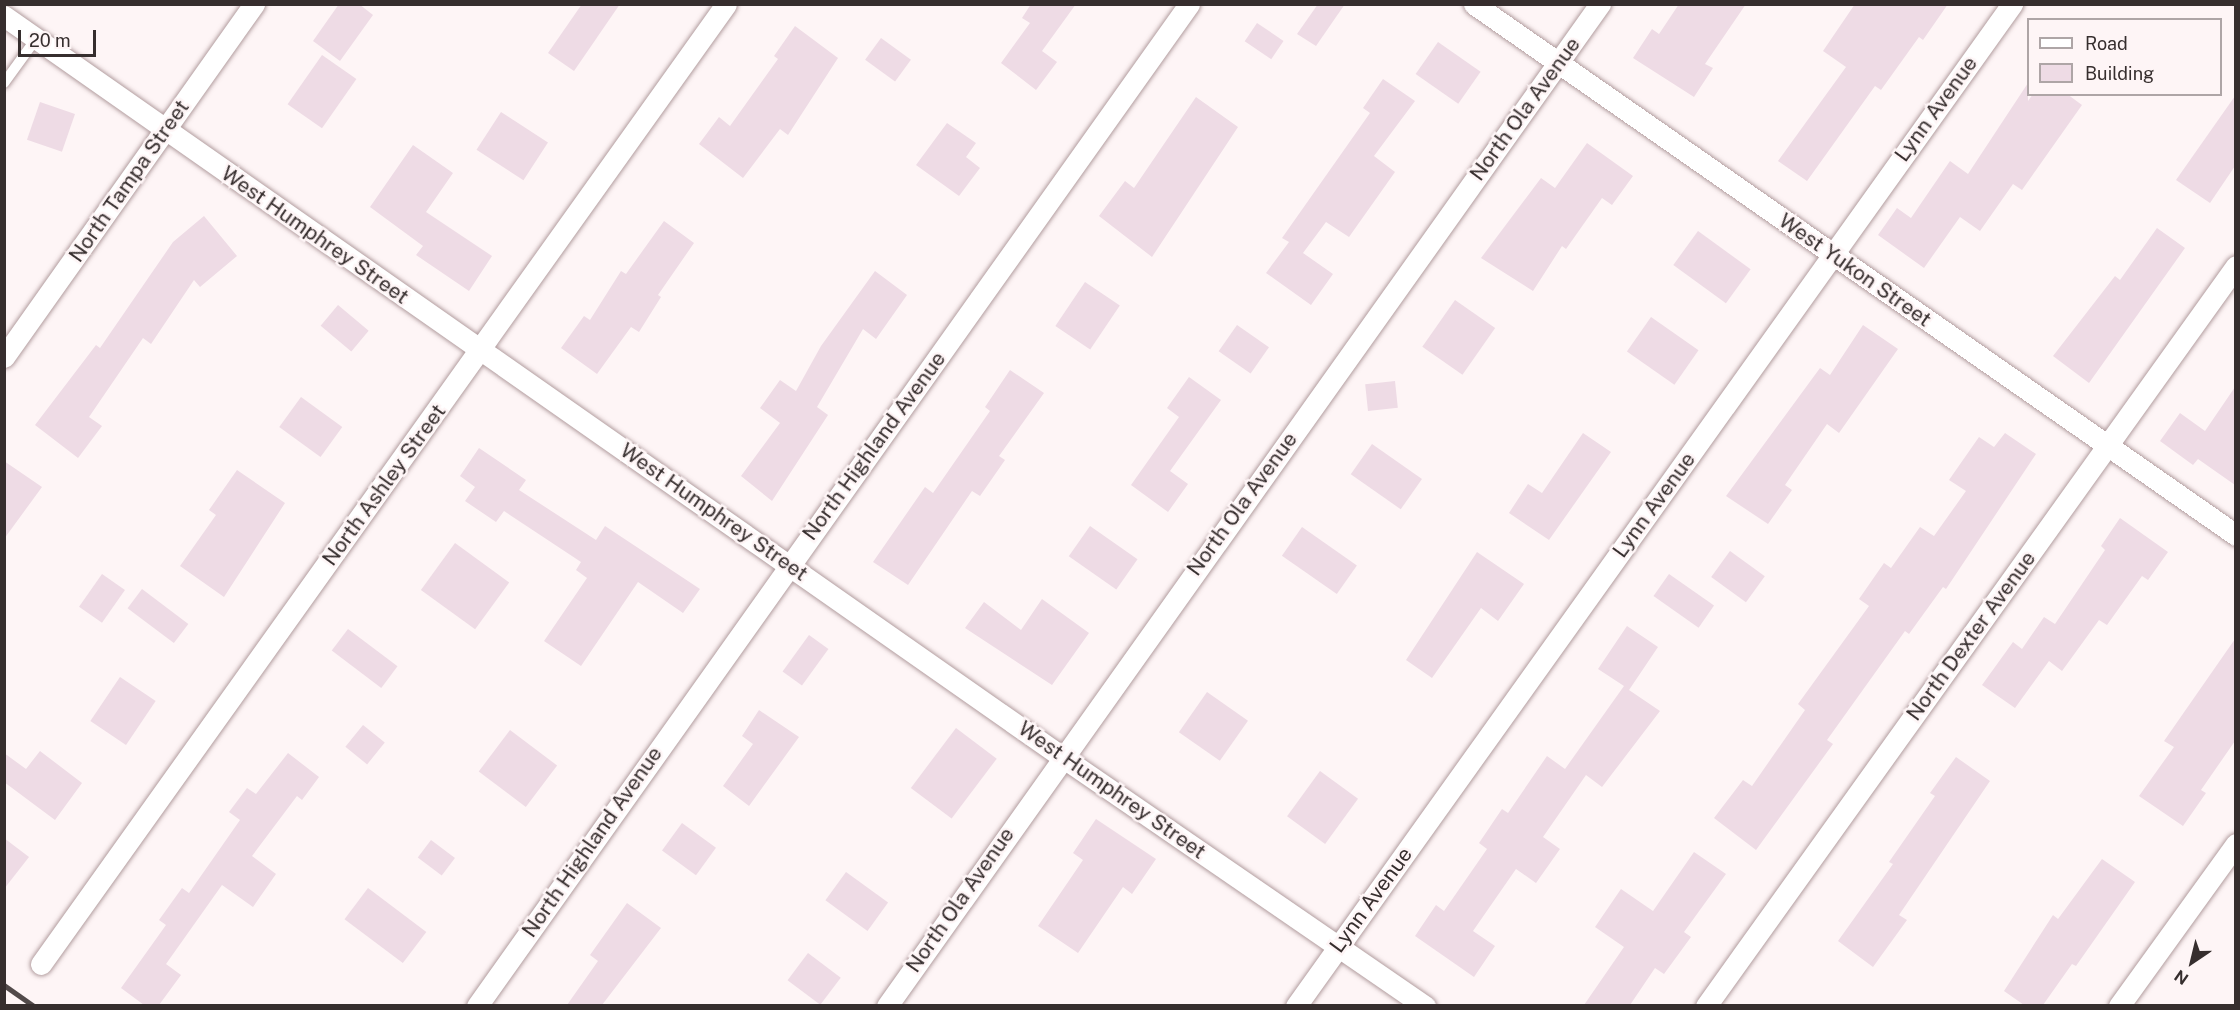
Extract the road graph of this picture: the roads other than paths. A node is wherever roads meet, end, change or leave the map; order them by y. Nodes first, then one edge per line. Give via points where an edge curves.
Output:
1 (254, 4) edge
2 (726, 4) edge
3 (1189, 4) edge
4 (1474, 4) edge
5 (1600, 4) edge
6 (2012, 4) edge
7 (4, 16) edge
8 (36, 39) junction
9 (1559, 63) junction
10 (4, 83) edge
11 (165, 130) junction
12 (1832, 255) junction
13 (2235, 266) edge
14 (481, 351) junction
15 (4, 357) edge
16 (2107, 445) junction
17 (2235, 535) edge
18 (789, 564) junction
19 (1061, 756) junction
20 (2235, 844) edge
21 (1339, 945) junction
22 (41, 964) dead end
23 (477, 1005) edge
24 (887, 1005) edge
25 (1296, 1005) edge
26 (1425, 1005) edge
27 (1706, 1005) edge
28 (2120, 1005) edge

1 - 11 street, North Tampa Street
2 - 14 street, North Ashley Street
3 - 18 street, North Highland Avenue
4 - 9 street, West Yukon Street
5 - 9 street, North Ola Avenue
6 - 12 street, Lynn Avenue
7 - 8 street, West Humphrey Street
8 - 10 lane
8 - 11 street, West Humphrey Street
9 - 12 street, West Yukon Street
9 - 19 street, North Ola Avenue
11 - 14 street, West Humphrey Street
11 - 15 street, North Tampa Street
12 - 16 street, West Yukon Street
12 - 21 street, Lynn Avenue
13 - 16 street, North Dexter Avenue
14 - 18 street, West Humphrey Street
14 - 22 street, North Ashley Street
16 - 17 street, West Yukon Street
16 - 27 street, North Dexter Avenue
18 - 19 street, West Humphrey Street
18 - 23 street, North Highland Avenue
19 - 21 street, West Humphrey Street
19 - 24 street, North Ola Avenue
20 - 28 street
21 - 25 street, Lynn Avenue
21 - 26 street, West Humphrey Street

